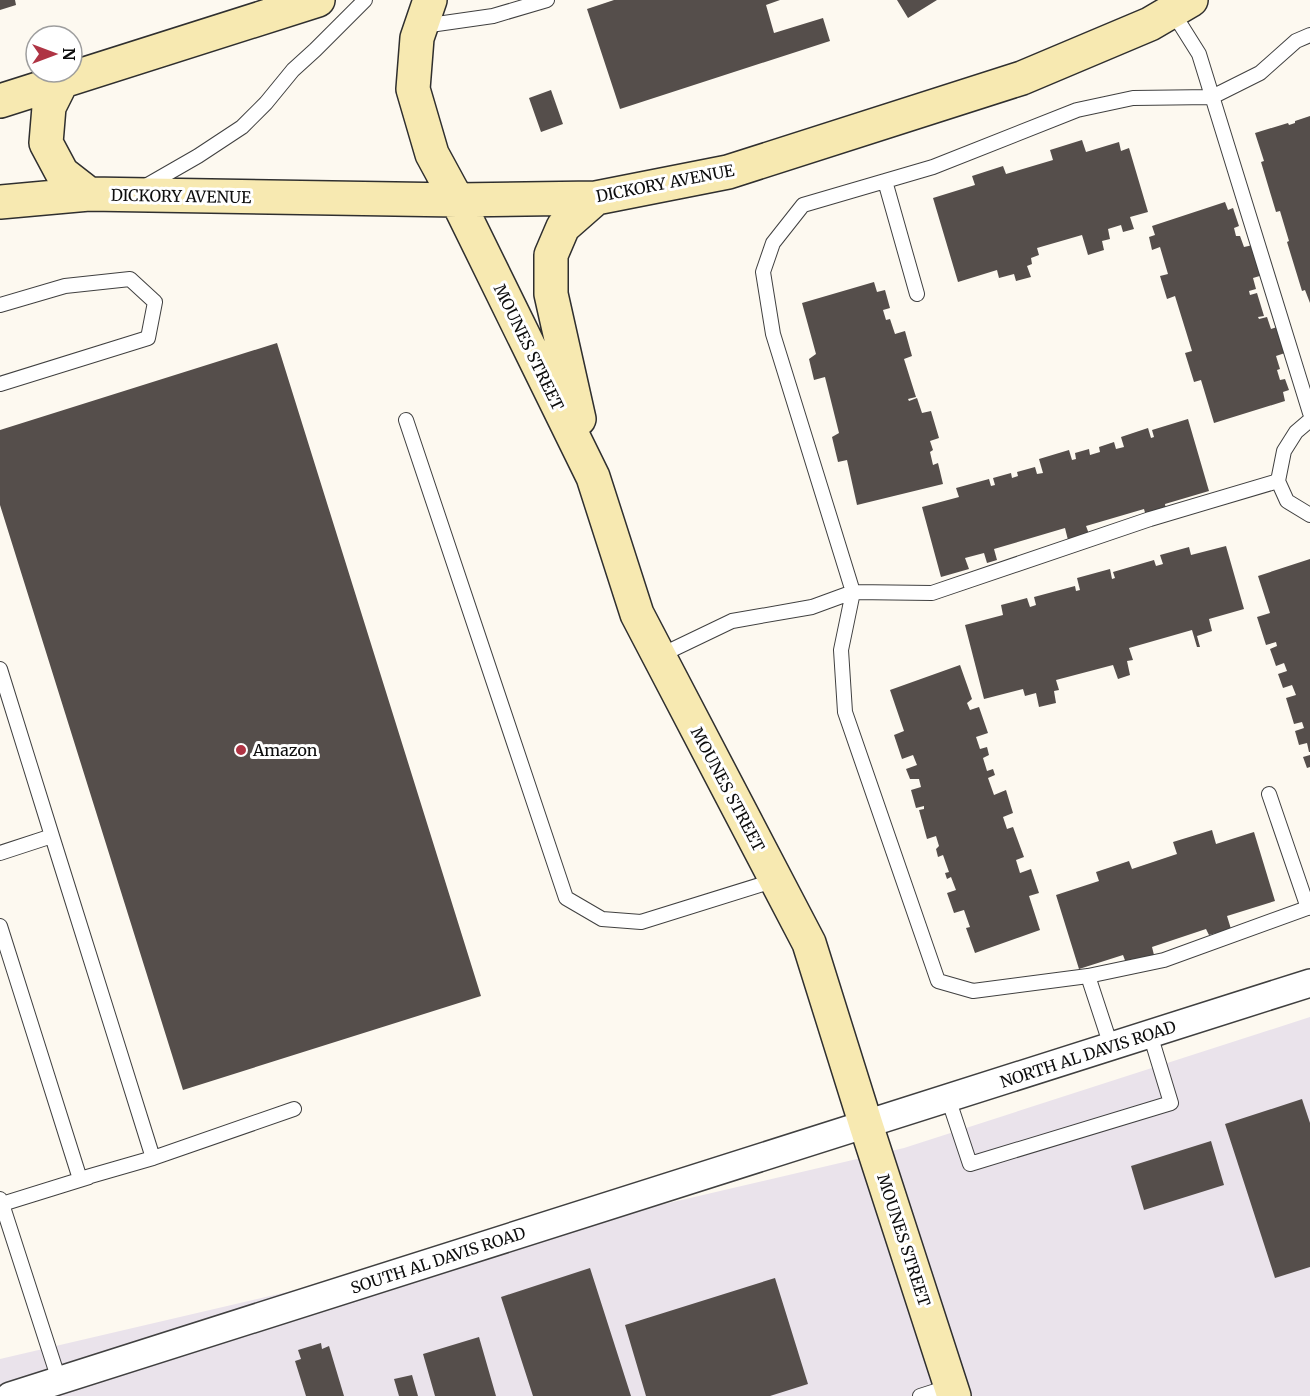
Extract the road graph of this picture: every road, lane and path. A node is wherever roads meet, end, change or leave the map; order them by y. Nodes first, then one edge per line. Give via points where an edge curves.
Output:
1 (318, 0) edge
2 (365, 0) edge
3 (547, 0) edge
4 (1182, 5) edge
5 (426, 13) edge
6 (1310, 35) edge
7 (84, 74) edge
8 (53, 84) edge
9 (60, 84) edge
10 (1212, 97) junction
11 (0, 101) edge
12 (885, 181) junction
13 (89, 194) junction
14 (131, 195) junction
15 (596, 198) junction
16 (457, 200) junction
17 (0, 202) edge
18 (917, 294) dead end
19 (0, 303) edge
20 (0, 384) edge
21 (1310, 413) edge
22 (406, 420) dead end
23 (1310, 420) edge
24 (593, 477) junction
25 (1278, 481) junction
26 (1310, 515) edge
27 (853, 592) junction
28 (658, 656) junction
29 (0, 669) edge
30 (1269, 794) dead end
31 (52, 836) junction
32 (0, 853) edge
33 (776, 880) junction
34 (1309, 907) edge
35 (0, 926) edge
36 (1088, 976) junction
37 (1310, 983) edge
38 (1150, 1034) junction
39 (1111, 1046) junction
40 (948, 1098) junction
41 (294, 1109) dead end
42 (866, 1125) junction
43 (153, 1158) junction
44 (89, 1177) junction
45 (1, 1202) edge
46 (60, 1380) junction
47 (953, 1391) edge
48 (10, 1396) edge
49 (920, 1396) edge

1 - 7 main road
2 - 14 lane via 293,70 242,127
3 - 5 lane via 493,16
4 - 10 lane
4 - 15 main road, DICKORY AVENUE via 1150,24 1011,81 728,172
5 - 16 main road, MOUNES STREET via 417,38 413,89 432,154
6 - 10 lane via 1296,41 1260,73
8 - 11 main road
9 - 13 main road via 49,107 46,143 62,173
10 - 12 lane via 1133,98 1077,110 933,167
10 - 21 lane
12 - 18 lane
12 - 27 lane via 803,205 773,243 763,272 773,334
13 - 14 main road, DICKORY AVENUE
13 - 17 main road, DICKORY AVENUE
14 - 16 main road, DICKORY AVENUE
15 - 16 main road, DICKORY AVENUE
15 - 24 main road via 563,227 550,255 550,294
16 - 24 main road, MOUNES STREET
19 - 20 lane via 65,286 130,279 155,302 148,338
22 - 33 lane via 566,898 602,919 641,922
23 - 25 lane via 1296,432 1284,451
24 - 28 main road, MOUNES STREET via 637,614
25 - 26 lane via 1287,501
25 - 27 lane via 1150,519 932,593
27 - 28 lane via 812,607 732,621
27 - 36 lane via 841,650 845,712 938,981 973,991
28 - 33 main road, MOUNES STREET
29 - 31 lane
30 - 34 lane
31 - 32 lane
31 - 43 lane
33 - 42 main road, MOUNES STREET via 809,943
34 - 36 lane via 1164,960
35 - 44 lane via 80,1179
36 - 39 lane
37 - 38 street, NORTH AL DAVIS ROAD
38 - 39 street, NORTH AL DAVIS ROAD
38 - 40 lane via 1171,1103 970,1164
39 - 40 street, NORTH AL DAVIS ROAD
40 - 42 street, NORTH AL DAVIS ROAD
41 - 43 lane
42 - 46 street, SOUTH AL DAVIS ROAD
42 - 47 main road, MOUNES STREET
43 - 44 lane
44 - 45 lane
45 - 46 lane
46 - 48 street, SOUTH AL DAVIS ROAD
47 - 49 lane

